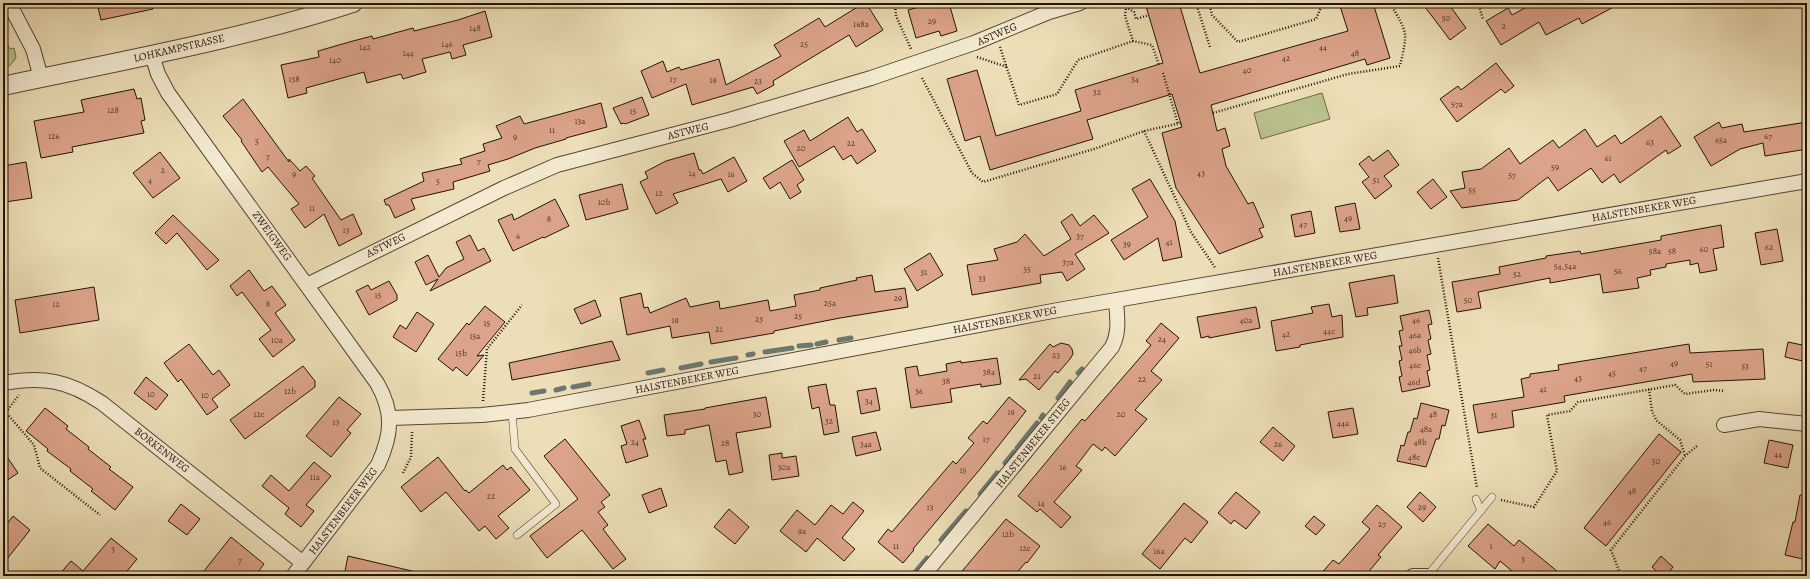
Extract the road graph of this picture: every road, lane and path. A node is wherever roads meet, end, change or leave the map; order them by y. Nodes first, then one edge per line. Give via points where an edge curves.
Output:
1 (353, 3) edge
2 (895, 3) edge
3 (1080, 3) edge
4 (1125, 3) edge
5 (1188, 3) edge
6 (1208, 3) edge
7 (1323, 3) edge
8 (1390, 3) edge
9 (1478, 3) edge
10 (7, 5) edge
11 (1180, 5) dead end
12 (1197, 5) edge
13 (1126, 7) junction
14 (1149, 15) dead end
15 (1483, 19) dead end
16 (1133, 41) junction
17 (999, 43) dead end
18 (1210, 47) dead end
19 (913, 52) dead end
20 (152, 55) junction
21 (977, 57) dead end
22 (1159, 65) dead end
23 (1007, 67) junction
24 (1163, 73) dead end
25 (41, 78) junction
26 (922, 78) dead end
27 (3, 86) edge
28 (1213, 113) dead end
29 (1144, 131) junction
30 (1807, 180) edge
31 (1438, 258) dead end
32 (1224, 282) junction
33 (307, 285) junction
34 (1116, 301) junction
35 (522, 305) dead end
36 (3, 383) edge
37 (1649, 389) junction
38 (1725, 391) dead end
39 (20, 394) dead end
40 (483, 401) dead end
41 (4, 411) edge
42 (512, 412) junction
43 (390, 418) junction
44 (1807, 424) edge
45 (1724, 425) dead end
46 (414, 428) dead end
47 (1697, 446) dead end
48 (1685, 456) junction
49 (403, 473) dead end
50 (1492, 497) joint
51 (1476, 499) joint
52 (1481, 511) junction
53 (100, 515) dead end
54 (517, 535) dead end
55 (303, 562) junction
56 (293, 576) edge
57 (923, 576) edge
58 (1413, 576) edge
59 (1430, 576) edge
60 (1621, 576) edge

1 - 20 street, LOHKAMPSTRASSE via 248,33
2 - 19 path via 896,16
3 - 33 street, ASTWEG via 871,78 729,120 557,165 504,188
4 - 13 path
5 - 11 path
6 - 7 path via 1212,15 1238,42 1316,19
6 - 12 path
8 - 28 path via 1405,29 1406,38 1400,66 1348,74
9 - 15 path
10 - 25 street via 33,49
12 - 18 path
13 - 14 path via 1134,12 1136,19
13 - 16 path via 1125,16
16 - 22 path via 1152,45
16 - 23 path via 1078,60 1057,94 1019,105
17 - 23 path
20 - 25 street, LOHKAMPSTRASSE
20 - 33 street, ZWEIGWEG via 168,93
21 - 23 path
24 - 29 path via 1179,124
25 - 27 street, LOHKAMPSTRASSE
26 - 29 path via 972,173 983,182 1094,149
29 - 32 path via 1191,232
30 - 32 street, HALSTENBEKER WEG
31 - 51 path via 1478,492
32 - 34 street, HALSTENBEKER WEG
33 - 43 street, ZWEIGWEG via 377,383 387,404
34 - 42 street, HALSTENBEKER WEG via 1050,311
34 - 57 street, HALSTENBEKER STIEG via 1117,337 1112,347
35 - 40 path via 487,349
36 - 55 street, BORKENWEG via 42,379 83,391 102,403
37 - 38 path via 1675,385 1685,394
37 - 48 path via 1656,420 1680,440
37 - 50 path via 1578,402 1570,412 1547,415 1557,471 1534,507
39 - 41 path
41 - 53 path via 34,445 40,468
42 - 43 street, HALSTENBEKER WEG
42 - 54 lane via 514,450 556,504
43 - 55 street, HALSTENBEKER WEG via 386,448 378,465
44 - 45 street via 1759,419
46 - 49 path via 411,434 411,456
47 - 48 path
48 - 60 path via 1612,550
50 - 52 lane
51 - 52 lane
52 - 59 lane
55 - 56 street, HALSTENBEKER WEG
58 - 59 street

